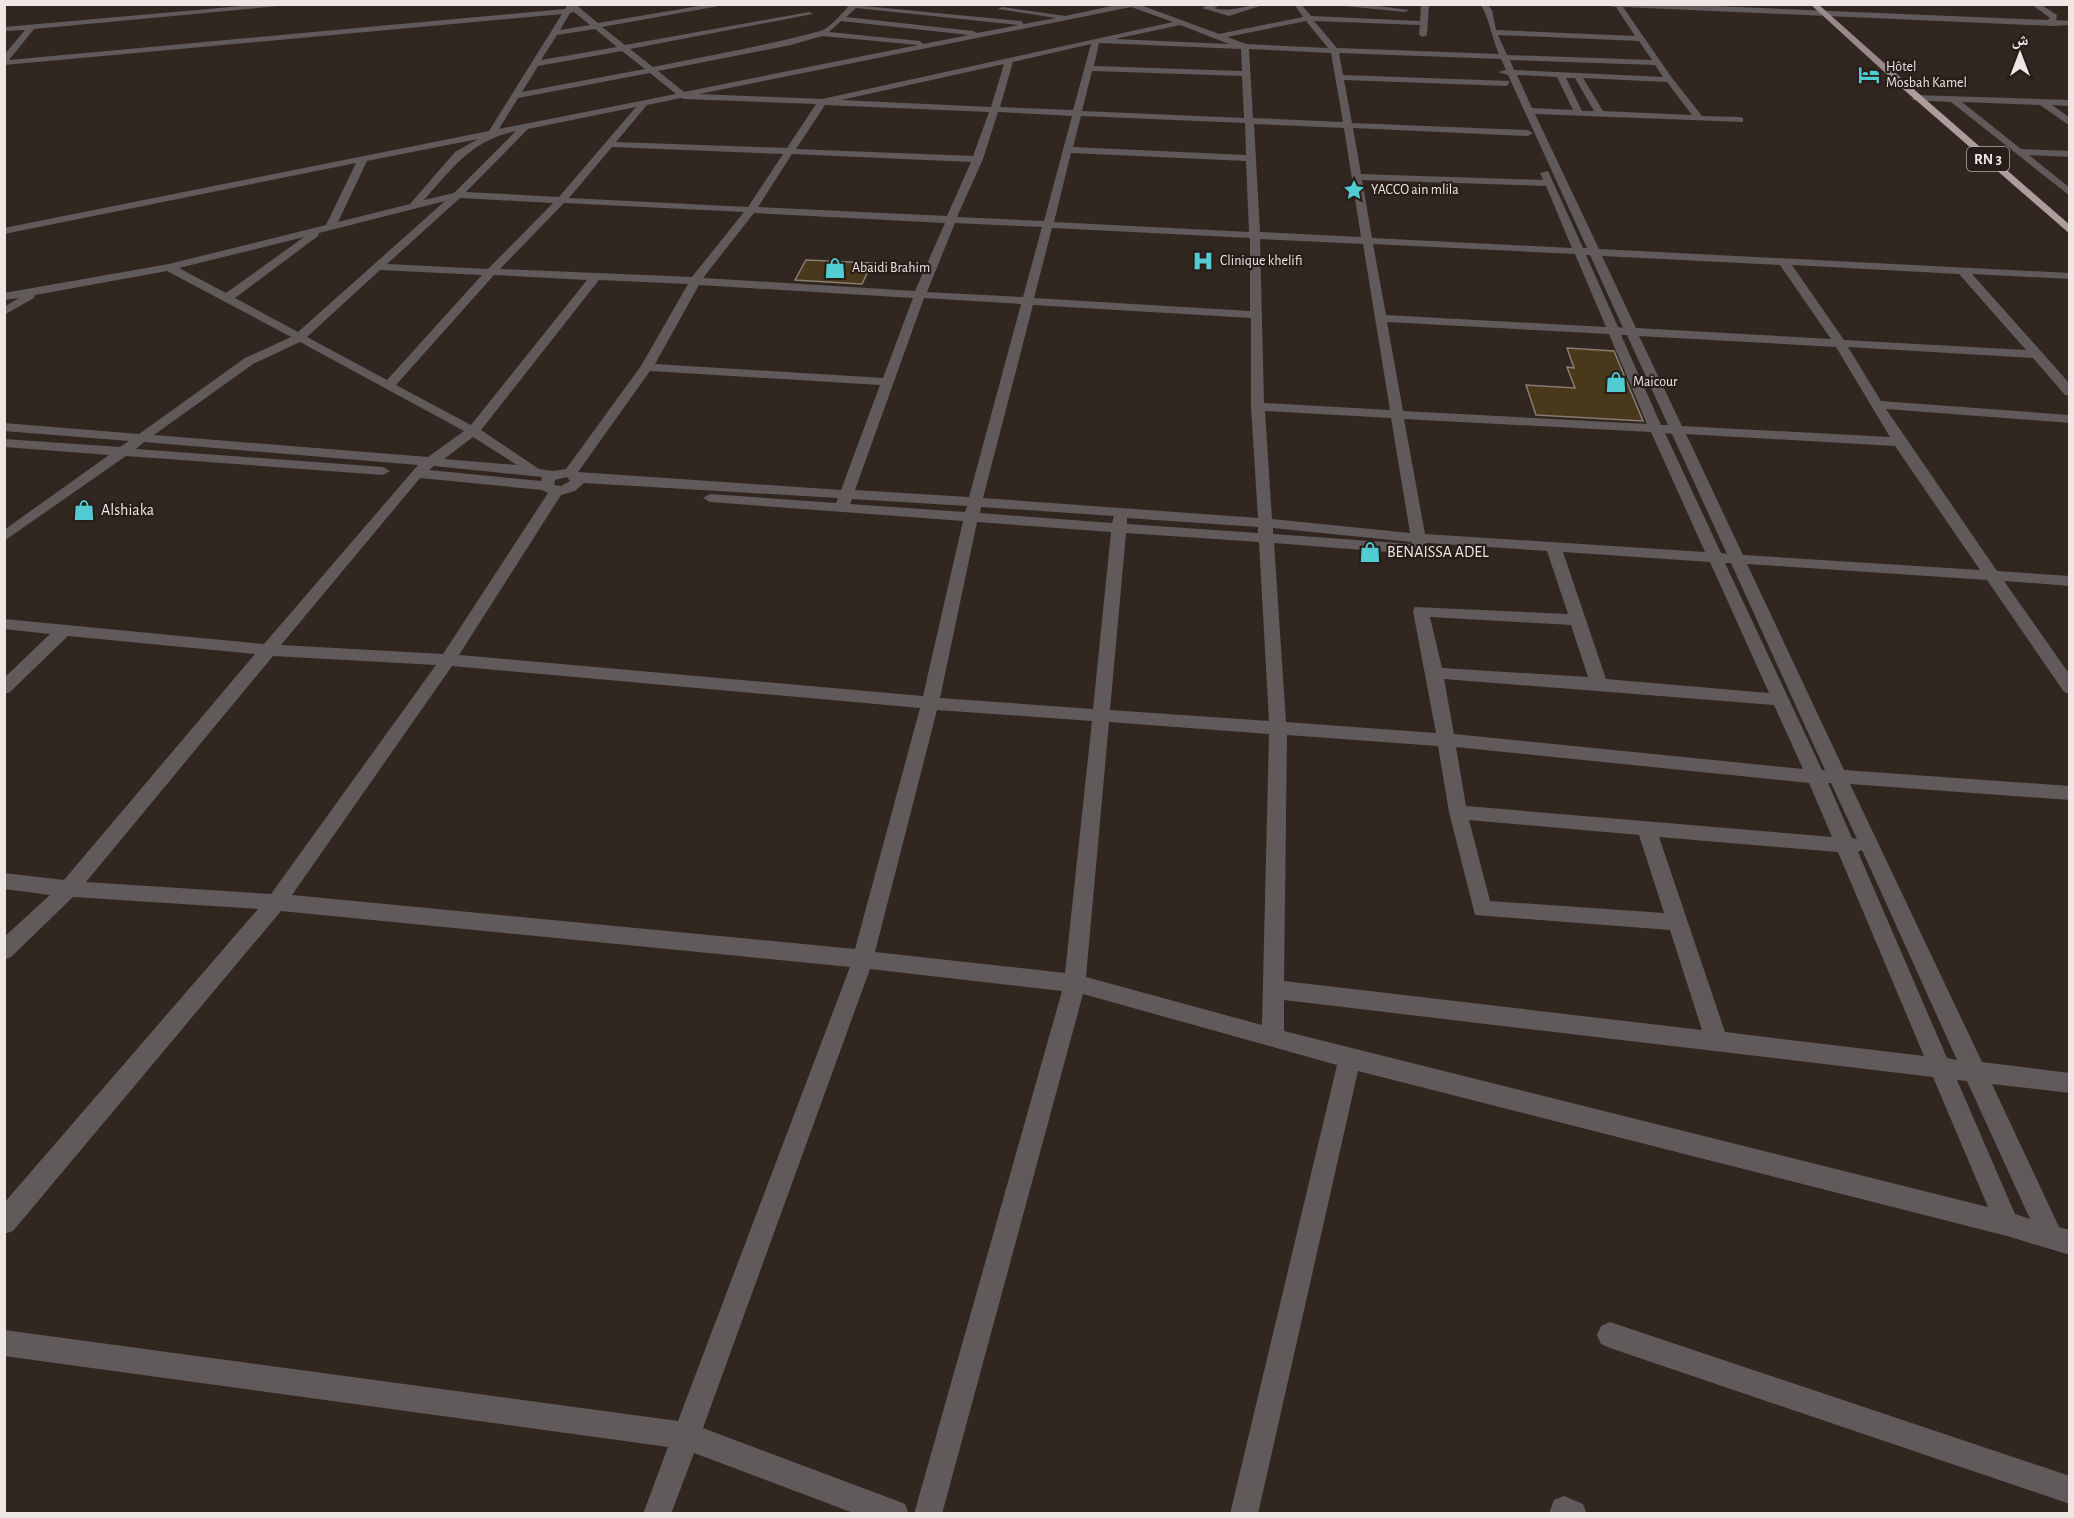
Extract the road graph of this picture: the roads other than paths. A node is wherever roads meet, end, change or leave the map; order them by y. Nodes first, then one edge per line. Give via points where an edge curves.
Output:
1 (297, 4) edge
2 (586, 4) edge
3 (726, 4) edge
4 (844, 4) edge
5 (948, 4) edge
6 (1220, 4) edge
7 (1263, 4) edge
8 (1297, 4) edge
9 (1327, 4) edge
10 (1599, 4) edge
11 (1813, 4) edge
12 (2034, 4) edge
13 (857, 5) edge
14 (1134, 5) edge
15 (1618, 5) edge
16 (1664, 6) edge
17 (572, 7) edge
18 (991, 8) dead end
19 (1425, 8) edge
20 (1486, 8) edge
21 (147, 9) dead end
22 (1967, 9) dead end
23 (938, 14) junction
24 (1823, 14) junction
25 (131, 18) junction
26 (1068, 18) junction
27 (1308, 18) junction
28 (840, 19) junction
29 (1981, 19) junction
30 (2051, 22) junction
31 (1181, 23) junction
32 (1424, 23) junction
33 (2070, 23) edge
34 (1040, 24) junction
35 (746, 25) junction
36 (31, 27) junction
37 (597, 27) junction
38 (924, 27) junction
39 (4, 29) edge
40 (778, 29) dead end
41 (1493, 32) junction
42 (554, 33) junction
43 (823, 33) junction
44 (991, 34) junction
45 (1423, 35) dead end
46 (2070, 35) edge
47 (1218, 37) junction
48 (1641, 39) junction
49 (1096, 41) junction
50 (908, 42) junction
51 (940, 45) junction
52 (1245, 47) junction
53 (624, 48) junction
54 (1335, 51) junction
55 (1009, 61) junction
56 (4, 62) edge
57 (1658, 63) junction
58 (535, 64) junction
59 (1089, 68) junction
60 (1504, 68) junction
61 (652, 71) junction
62 (1247, 74) junction
63 (1560, 74) junction
64 (1577, 75) junction
65 (1339, 77) junction
66 (1656, 79) junction
67 (1669, 80) junction
68 (1906, 87) junction
69 (1662, 88) dead end
70 (515, 96) junction
71 (684, 96) junction
72 (1916, 98) junction
73 (1926, 98) junction
74 (1953, 99) junction
75 (822, 102) junction
76 (2042, 102) junction
77 (2070, 103) edge
78 (643, 104) junction
79 (1675, 107) dead end
80 (997, 109) junction
81 (1530, 111) junction
82 (1077, 113) junction
83 (1579, 113) junction
84 (1600, 114) junction
85 (1681, 117) junction
86 (1700, 118) junction
87 (1740, 120) dead end
88 (1251, 121) junction
89 (2070, 123) edge
90 (1347, 125) junction
91 (524, 128) junction
92 (1528, 133) junction
93 (490, 135) junction
94 (607, 144) junction
95 (1067, 150) junction
96 (790, 152) junction
97 (2020, 152) junction
98 (2070, 154) edge
99 (1252, 158) junction
100 (363, 159) junction
101 (978, 159) junction
102 (1356, 177) junction
103 (1549, 183) junction
104 (2070, 193) edge
105 (458, 195) junction
106 (562, 200) junction
107 (414, 206) junction
108 (751, 210) junction
109 (2070, 217) edge
110 (952, 219) junction
111 (1046, 225) junction
112 (325, 229) junction
113 (4, 231) edge
114 (2070, 231) edge
115 (1255, 236) junction
116 (1366, 241) junction
117 (1587, 252) junction
118 (1784, 262) junction
119 (169, 267) junction
120 (377, 267) junction
121 (1962, 270) junction
122 (492, 271) junction
123 (596, 276) junction
124 (2070, 276) edge
125 (695, 281) junction
126 (34, 294) junction
127 (920, 294) junction
128 (4, 297) edge
129 (226, 299) junction
130 (1027, 301) junction
131 (4, 312) edge
132 (1256, 315) junction
133 (1381, 318) junction
134 (1615, 330) junction
135 (1633, 332) junction
136 (297, 339) junction
137 (1839, 342) junction
138 (2036, 354) junction
139 (647, 367) junction
140 (886, 382) junction
141 (389, 385) junction
142 (2070, 392) edge
143 (1875, 404) junction
144 (1258, 407) junction
145 (1396, 413) junction
146 (2070, 419) edge
147 (4, 427) edge
148 (1678, 428) junction
149 (1656, 429) junction
150 (473, 431) junction
151 (143, 440) junction
152 (1899, 442) junction
153 (4, 443) edge
154 (125, 453) junction
155 (430, 462) junction
156 (536, 472) junction
157 (416, 473) junction
158 (563, 482) junction
159 (843, 501) junction
160 (974, 510) junction
161 (1120, 521) junction
162 (1264, 523) junction
163 (4, 537) edge
164 (1268, 539) junction
165 (1418, 544) junction
166 (1555, 552) junction
167 (1719, 565) junction
168 (1739, 565) junction
169 (1995, 581) junction
170 (2070, 581) edge
171 (2070, 590) edge
172 (1578, 620) junction
173 (4, 624) edge
174 (64, 630) junction
175 (267, 650) junction
176 (448, 660) junction
177 (1435, 673) junction
178 (1599, 684) junction
179 (4, 687) edge
180 (2070, 688) edge
181 (1780, 700) junction
182 (930, 703) junction
183 (1100, 715) junction
184 (1278, 729) junction
185 (1446, 740) junction
186 (1839, 776) junction
187 (1816, 777) junction
188 (2070, 793) edge
189 (1458, 812) junction
190 (1647, 829) junction
191 (1845, 845) junction
192 (1872, 849) junction
193 (4, 881) edge
194 (69, 889) junction
195 (276, 902) junction
196 (1676, 922) junction
197 (4, 951) edge
198 (863, 959) junction
199 (1076, 983) junction
200 (1273, 989) junction
201 (1273, 1038) junction
202 (1717, 1042) junction
203 (1350, 1059) junction
204 (1942, 1070) junction
205 (1976, 1073) junction
206 (2070, 1083) edge
207 (4, 1222) edge
208 (2007, 1224) junction
209 (2060, 1240) edge
210 (1610, 1335) dead end
211 (4, 1343) edge
212 (686, 1436) junction
213 (2070, 1490) edge
214 (657, 1514) edge
215 (895, 1514) edge
216 (928, 1514) edge
217 (1244, 1514) edge
218 (1563, 1514) edge
219 (1573, 1514) edge

1 - 25 street
2 - 17 street
3 - 37 street
4 - 13 street
5 - 23 street
6 - 7 street via 1206,8 1229,14
8 - 27 street
9 - 19 street
10 - 15 street
11 - 24 main road, RN 3
12 - 30 street via 2054,17
13 - 23 street
13 - 28 street
14 - 26 street
14 - 31 street
15 - 16 street
15 - 48 street
16 - 24 street
17 - 37 street
17 - 42 street
17 - 56 street
18 - 26 street via 1060,12
19 - 32 street
20 - 41 street
20 - 60 street via 1480,21
21 - 25 street
22 - 29 street
23 - 34 street
23 - 38 street
24 - 29 street
24 - 68 main road, RN 3
25 - 36 street
26 - 34 street
27 - 32 street
27 - 47 street
27 - 54 street
28 - 38 street
28 - 43 street
29 - 30 street
30 - 33 street
30 - 46 street
31 - 47 street
31 - 49 street
32 - 45 street
34 - 44 street
35 - 40 street
35 - 43 street via 812,11 797,28
35 - 53 street
36 - 39 street
36 - 56 street
37 - 42 street
37 - 53 street
38 - 44 street
38 - 50 street
41 - 48 street
41 - 60 street
42 - 58 street
43 - 50 street
43 - 61 street
44 - 51 street
47 - 52 street
48 - 57 street
49 - 52 street
49 - 55 street
49 - 59 street
50 - 51 street
51 - 71 street
52 - 54 street
52 - 62 street
53 - 58 street
53 - 61 street
54 - 60 street
54 - 65 street
55 - 75 street
55 - 80 street
57 - 60 street
57 - 67 street
58 - 70 street
59 - 62 street
59 - 82 street
60 - 63 street
60 - 65 street
60 - 81 street
60 - 92 street
61 - 70 street
61 - 71 street
62 - 88 street
63 - 64 street
63 - 83 street
64 - 66 street
64 - 84 street
65 - 90 street
66 - 67 street
66 - 69 street
67 - 86 street
68 - 72 highway, RN 3
68 - 73 highway, RN 3
70 - 93 street
71 - 75 street
71 - 78 street
72 - 73 street
72 - 114 highway, RN 3
73 - 74 street
73 - 109 highway, RN 3
74 - 76 street
74 - 97 street
75 - 80 street
75 - 96 street
76 - 77 street
76 - 89 street
78 - 91 street
78 - 94 street
79 - 85 street
80 - 82 street
80 - 101 street
81 - 83 street
81 - 117 street
82 - 88 street
82 - 95 street
83 - 84 street
84 - 85 street
85 - 86 street
86 - 87 street
88 - 90 street
88 - 99 street
90 - 92 street
90 - 102 street
91 - 93 street
91 - 105 street
92 - 103 street
93 - 100 street
93 - 107 street via 458,154
94 - 96 street
94 - 106 street
95 - 99 street
95 - 111 street
96 - 101 street
96 - 108 street
97 - 98 street
97 - 104 street
99 - 115 street
100 - 112 street
100 - 113 street
101 - 110 street
102 - 103 street
102 - 116 street
103 - 117 street
105 - 106 street
105 - 107 street
105 - 120 street
106 - 108 street
106 - 122 street
107 - 112 street
108 - 110 street
108 - 125 street
110 - 111 street
110 - 127 street
111 - 115 street
111 - 130 street
112 - 119 street
112 - 129 street
115 - 116 street
115 - 132 street
116 - 117 street
116 - 133 street
117 - 118 street
117 - 134 street
117 - 135 street
118 - 121 street
118 - 137 street
119 - 126 street
119 - 129 street
120 - 122 street
120 - 136 street
121 - 124 street
121 - 138 street
122 - 123 street
122 - 141 street
123 - 125 street
123 - 150 street
125 - 127 street
125 - 139 street
126 - 128 street
126 - 131 street
127 - 130 street
127 - 140 street
129 - 136 street
130 - 132 street
130 - 160 street
132 - 144 street
133 - 134 street
133 - 145 street
134 - 135 street
134 - 149 street
135 - 137 street
135 - 148 street
136 - 141 street
136 - 151 street via 249,361
137 - 138 street
137 - 143 street
138 - 142 street
139 - 140 street
139 - 158 street
140 - 159 street
141 - 150 street
143 - 146 street
143 - 152 street
144 - 145 street
144 - 162 street
145 - 149 street
145 - 165 street
147 - 151 street
148 - 149 street
148 - 152 street
148 - 168 street
149 - 167 street
150 - 155 street
150 - 156 street
151 - 154 street
151 - 155 street
152 - 169 street
153 - 154 street
154 - 157 street
154 - 163 street
155 - 156 street
155 - 157 street
156 - 158 street
157 - 158 street
157 - 175 street
158 - 159 street
158 - 176 street
159 - 160 street
160 - 161 street
160 - 182 street
161 - 162 street
161 - 164 street
161 - 183 street
162 - 164 street
162 - 165 street
164 - 165 street
164 - 184 street
165 - 166 street
166 - 167 street
166 - 172 street
167 - 168 street
167 - 181 street
168 - 169 street
168 - 186 street
169 - 170 street
169 - 171 street
169 - 180 street
172 - 177 street via 1421,611
172 - 178 street
173 - 174 street
174 - 175 street
174 - 179 street
175 - 176 street
175 - 194 street
176 - 182 street
176 - 195 street
177 - 178 street
177 - 185 street
178 - 181 street
181 - 187 street
182 - 183 street
182 - 198 street
183 - 184 street
183 - 199 street
184 - 185 street
184 - 200 street
185 - 187 street
185 - 189 street
186 - 187 street
186 - 188 street
186 - 192 street
187 - 191 street
189 - 190 street
189 - 196 street via 1482,909
190 - 191 street
190 - 196 street
191 - 192 street
191 - 204 street
192 - 205 street
193 - 194 street
194 - 195 street
194 - 197 street
195 - 198 street
195 - 207 street
196 - 202 street
198 - 199 street
198 - 212 street
199 - 201 street
199 - 216 street
200 - 201 street
200 - 202 street
201 - 203 street
202 - 204 street
203 - 208 street
203 - 217 street
204 - 205 street
204 - 208 street
205 - 206 street
205 - 209 street
208 - 209 street
210 - 213 street
211 - 212 street
212 - 214 street
212 - 215 street
218 - 219 street via 1564,1510

